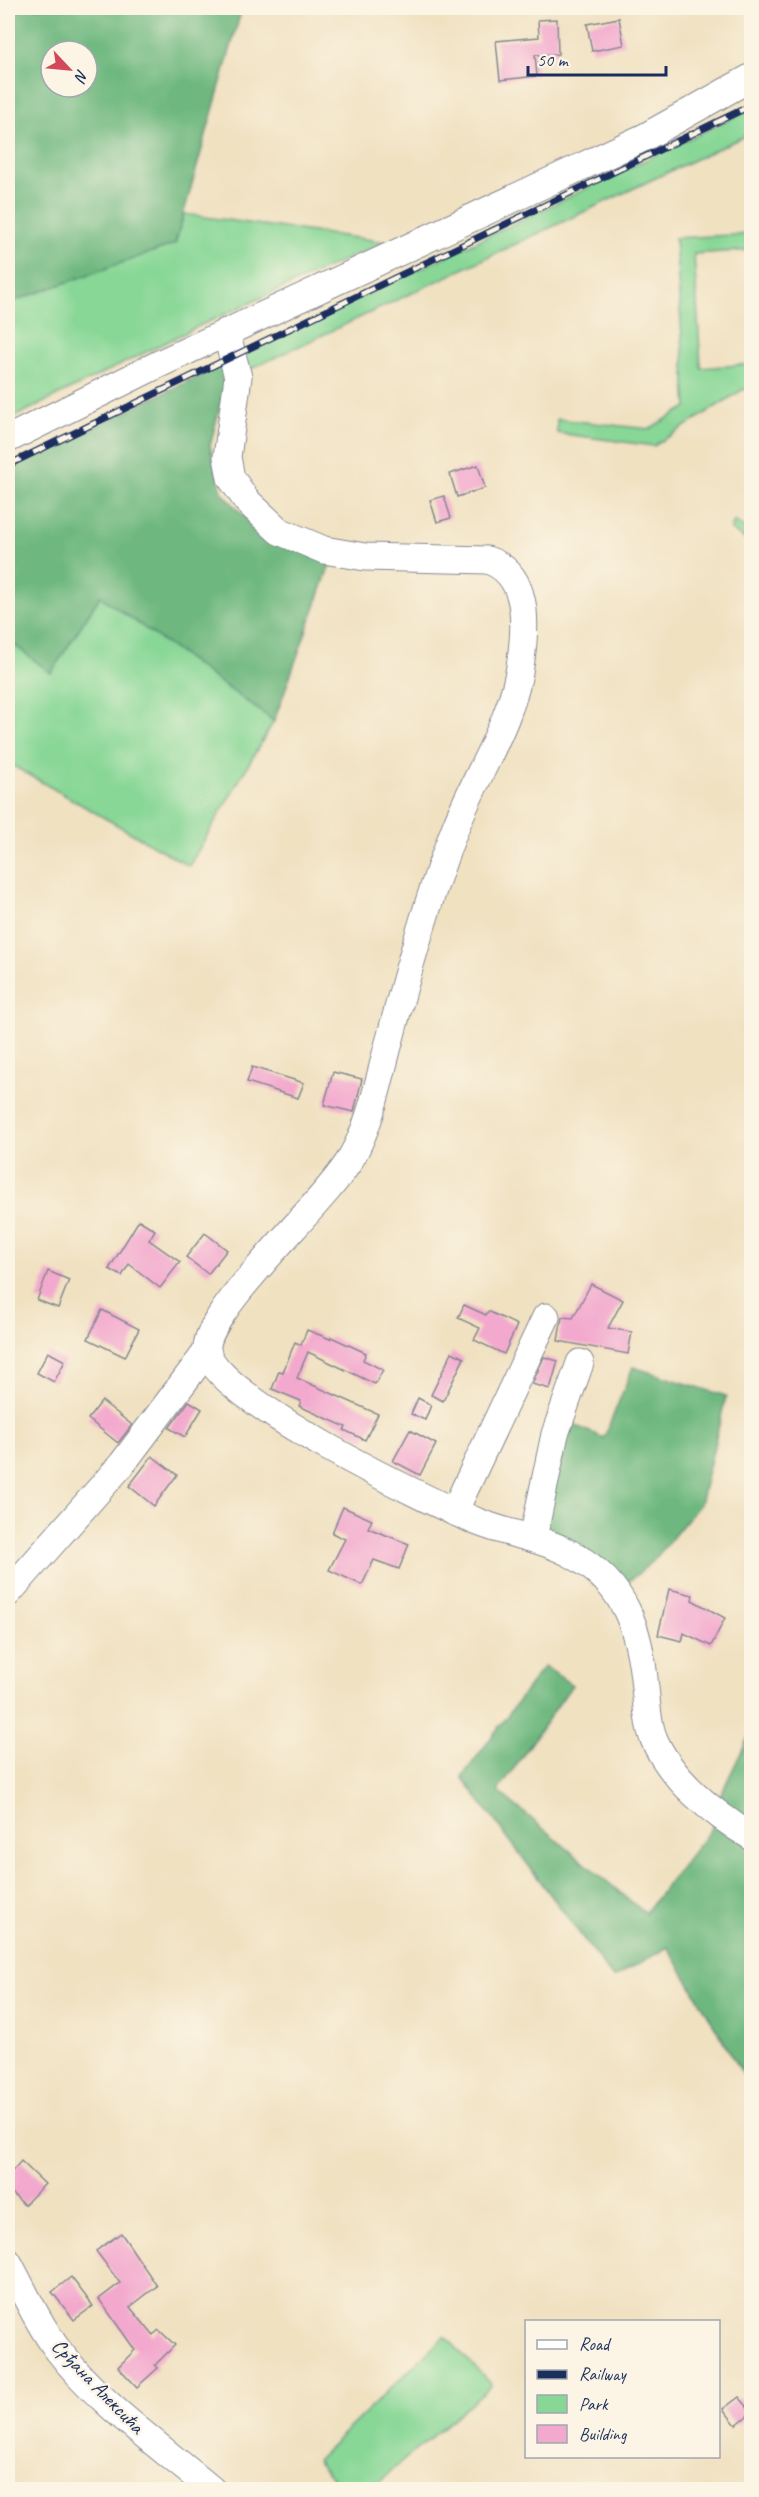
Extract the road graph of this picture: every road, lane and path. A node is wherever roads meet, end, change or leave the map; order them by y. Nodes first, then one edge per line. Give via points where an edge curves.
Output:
1 (752, 78) edge
2 (226, 332) junction
3 (8, 439) edge
4 (546, 1317) dead end
5 (207, 1351) junction
6 (580, 1363) dead end
7 (454, 1512) junction
8 (533, 1538) junction
9 (8, 1593) edge
10 (752, 1837) edge
11 (8, 2262) edge
12 (212, 2490) edge

1 - 2 street via 645,137
2 - 3 street
2 - 5 street via 238,376 227,457 231,478 247,501 279,531 324,550 365,557 498,564 514,576 519,589 524,637 514,691 453,832 359,1143 337,1179 227,1305 209,1333
4 - 7 street
5 - 7 street via 221,1374 246,1398
5 - 9 street via 122,1464
6 - 8 street via 559,1419
7 - 8 street
8 - 10 street via 574,1555 591,1567 628,1607 642,1659 652,1735 662,1754 708,1806
11 - 12 street, Срђана Алексића via 58,2351 111,2405

